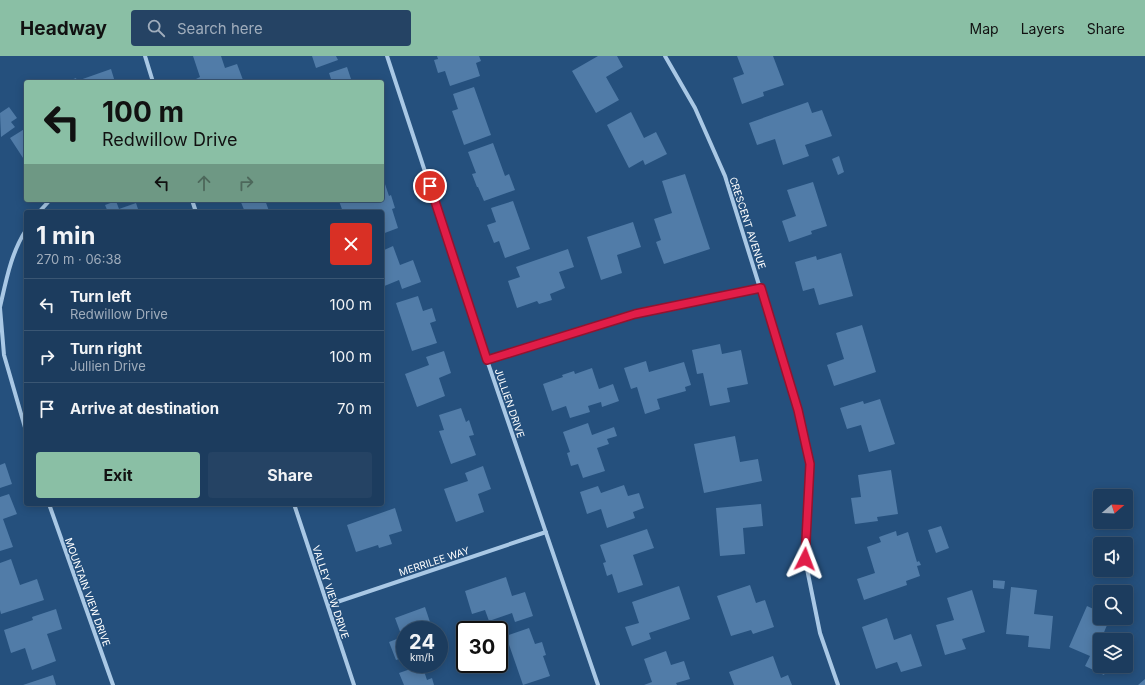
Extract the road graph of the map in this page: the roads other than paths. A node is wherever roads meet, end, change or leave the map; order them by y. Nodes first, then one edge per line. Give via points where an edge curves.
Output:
1 (144, 56) edge
2 (387, 56) edge
3 (665, 56) edge
4 (152, 80) edge
5 (48, 202) edge
6 (41, 210) edge
7 (24, 233) edge
8 (761, 288) junction
9 (0, 308) edge
10 (487, 360) junction
11 (24, 424) edge
12 (50, 506) edge
13 (295, 506) edge
14 (546, 532) junction
15 (328, 605) junction
16 (113, 685) edge
17 (354, 685) edge
18 (598, 685) edge
19 (838, 685) edge

1 - 4 street
2 - 10 street, JULLIEN DRIVE
3 - 8 street, CRESCENT AVENUE via 694,108 725,176
5 - 6 street
7 - 9 street via 8,273
8 - 10 street via 635,314
8 - 19 street, CRESCENT AVENUE via 798,410 810,464 805,559 820,633
9 - 11 street via 4,355
10 - 14 street, JULLIEN DRIVE
12 - 16 street, MOUNTAIN VIEW DRIVE
13 - 15 street, VALLEY VIEW DRIVE
14 - 15 street, MERRILEE WAY
14 - 18 street, JULLIEN DRIVE
15 - 17 street, VALLEY VIEW DRIVE

